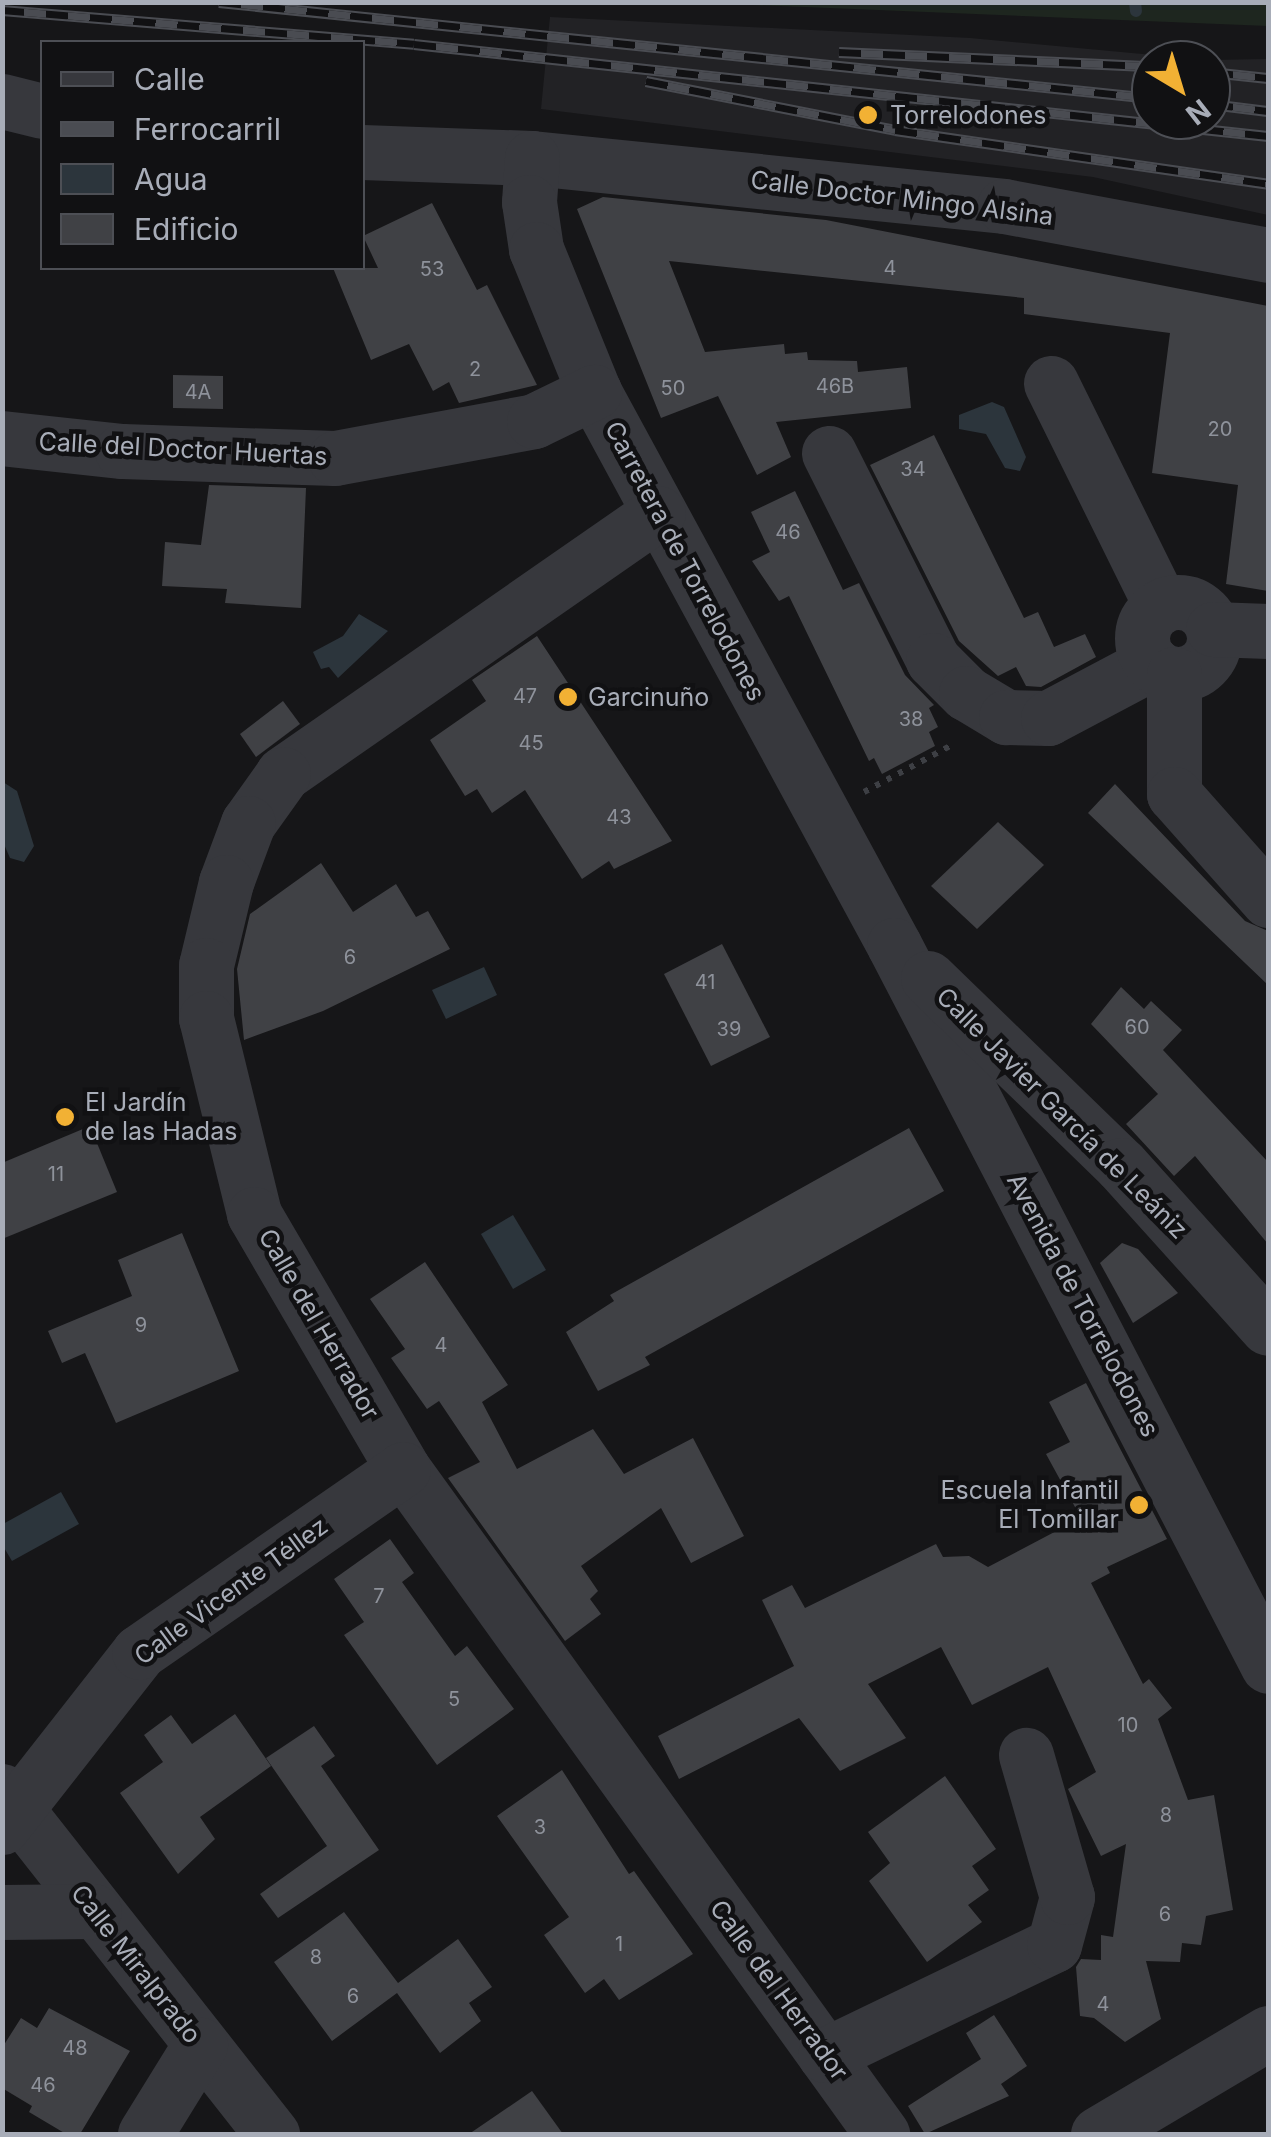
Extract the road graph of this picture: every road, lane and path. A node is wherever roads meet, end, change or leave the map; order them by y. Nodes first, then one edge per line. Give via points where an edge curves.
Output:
1 (2, 101) edge
2 (40, 110) edge
3 (365, 152) edge
4 (532, 158) junction
5 (1268, 255) edge
6 (1051, 384) dead end
7 (594, 392) junction
8 (2, 438) edge
9 (830, 453) dead end
10 (658, 513) junction
11 (1160, 606) junction
12 (1213, 629) junction
13 (1268, 630) edge
14 (1163, 669) junction
15 (1006, 717) junction
16 (823, 813) junction
17 (1268, 900) edge
18 (894, 945) junction
19 (1122, 1165) junction
20 (1030, 1204) junction
21 (1268, 1328) edge
22 (403, 1469) junction
23 (1218, 1561) junction
24 (1268, 1630) edge
25 (1268, 1666) edge
26 (1026, 1756) dead end
27 (6, 1809) edge
28 (2, 1912) edge
29 (94, 1912) junction
30 (1268, 2033) edge
31 (200, 2045) junction
32 (825, 2054) junction
33 (145, 2134) edge
34 (272, 2134) edge
35 (882, 2134) edge
36 (1098, 2134) edge

1 - 2 street
3 - 4 street, Calle Doctor Mingo Alsina
4 - 5 street, Calle Doctor Mingo Alsina via 1004,206
4 - 7 street, Carretera de Torrelodones via 536,249
6 - 11 street
7 - 8 street, Calle del Doctor Huertas via 534,420 334,458 122,452
7 - 10 street, Carretera de Torrelodones
9 - 15 street via 933,660 966,693
10 - 16 street, Carretera de Torrelodones
10 - 22 street, Calle del Herrador via 283,774 248,823 226,882 206,964 206,1018 254,1214
11 - 12 street via 1196,606
11 - 14 street via 1142,633
12 - 13 street
12 - 14 street via 1206,662
14 - 15 street via 1048,718
14 - 17 street via 1174,794
15 - 16 path
16 - 18 street, Carretera de Torrelodones
18 - 19 street, Calle Javier García de Leániz
18 - 20 street, Avenida de Torrelodones
19 - 20 street via 1079,1158 1053,1172
19 - 21 street, Calle Javier García de Leániz
20 - 23 street, Avenida de Torrelodones
22 - 27 street, Calle Vicente Téllez via 138,1652
22 - 32 street, Calle del Herrador
23 - 24 street
23 - 25 street, Avenida de Torrelodones
26 - 32 street via 1066,1897 1054,1945
27 - 29 street, Calle Miralprado
28 - 29 street
29 - 31 street, Calle Miralprado
30 - 36 street
31 - 33 street
31 - 34 street, Calle Miralprado
32 - 35 street, Calle del Herrador

